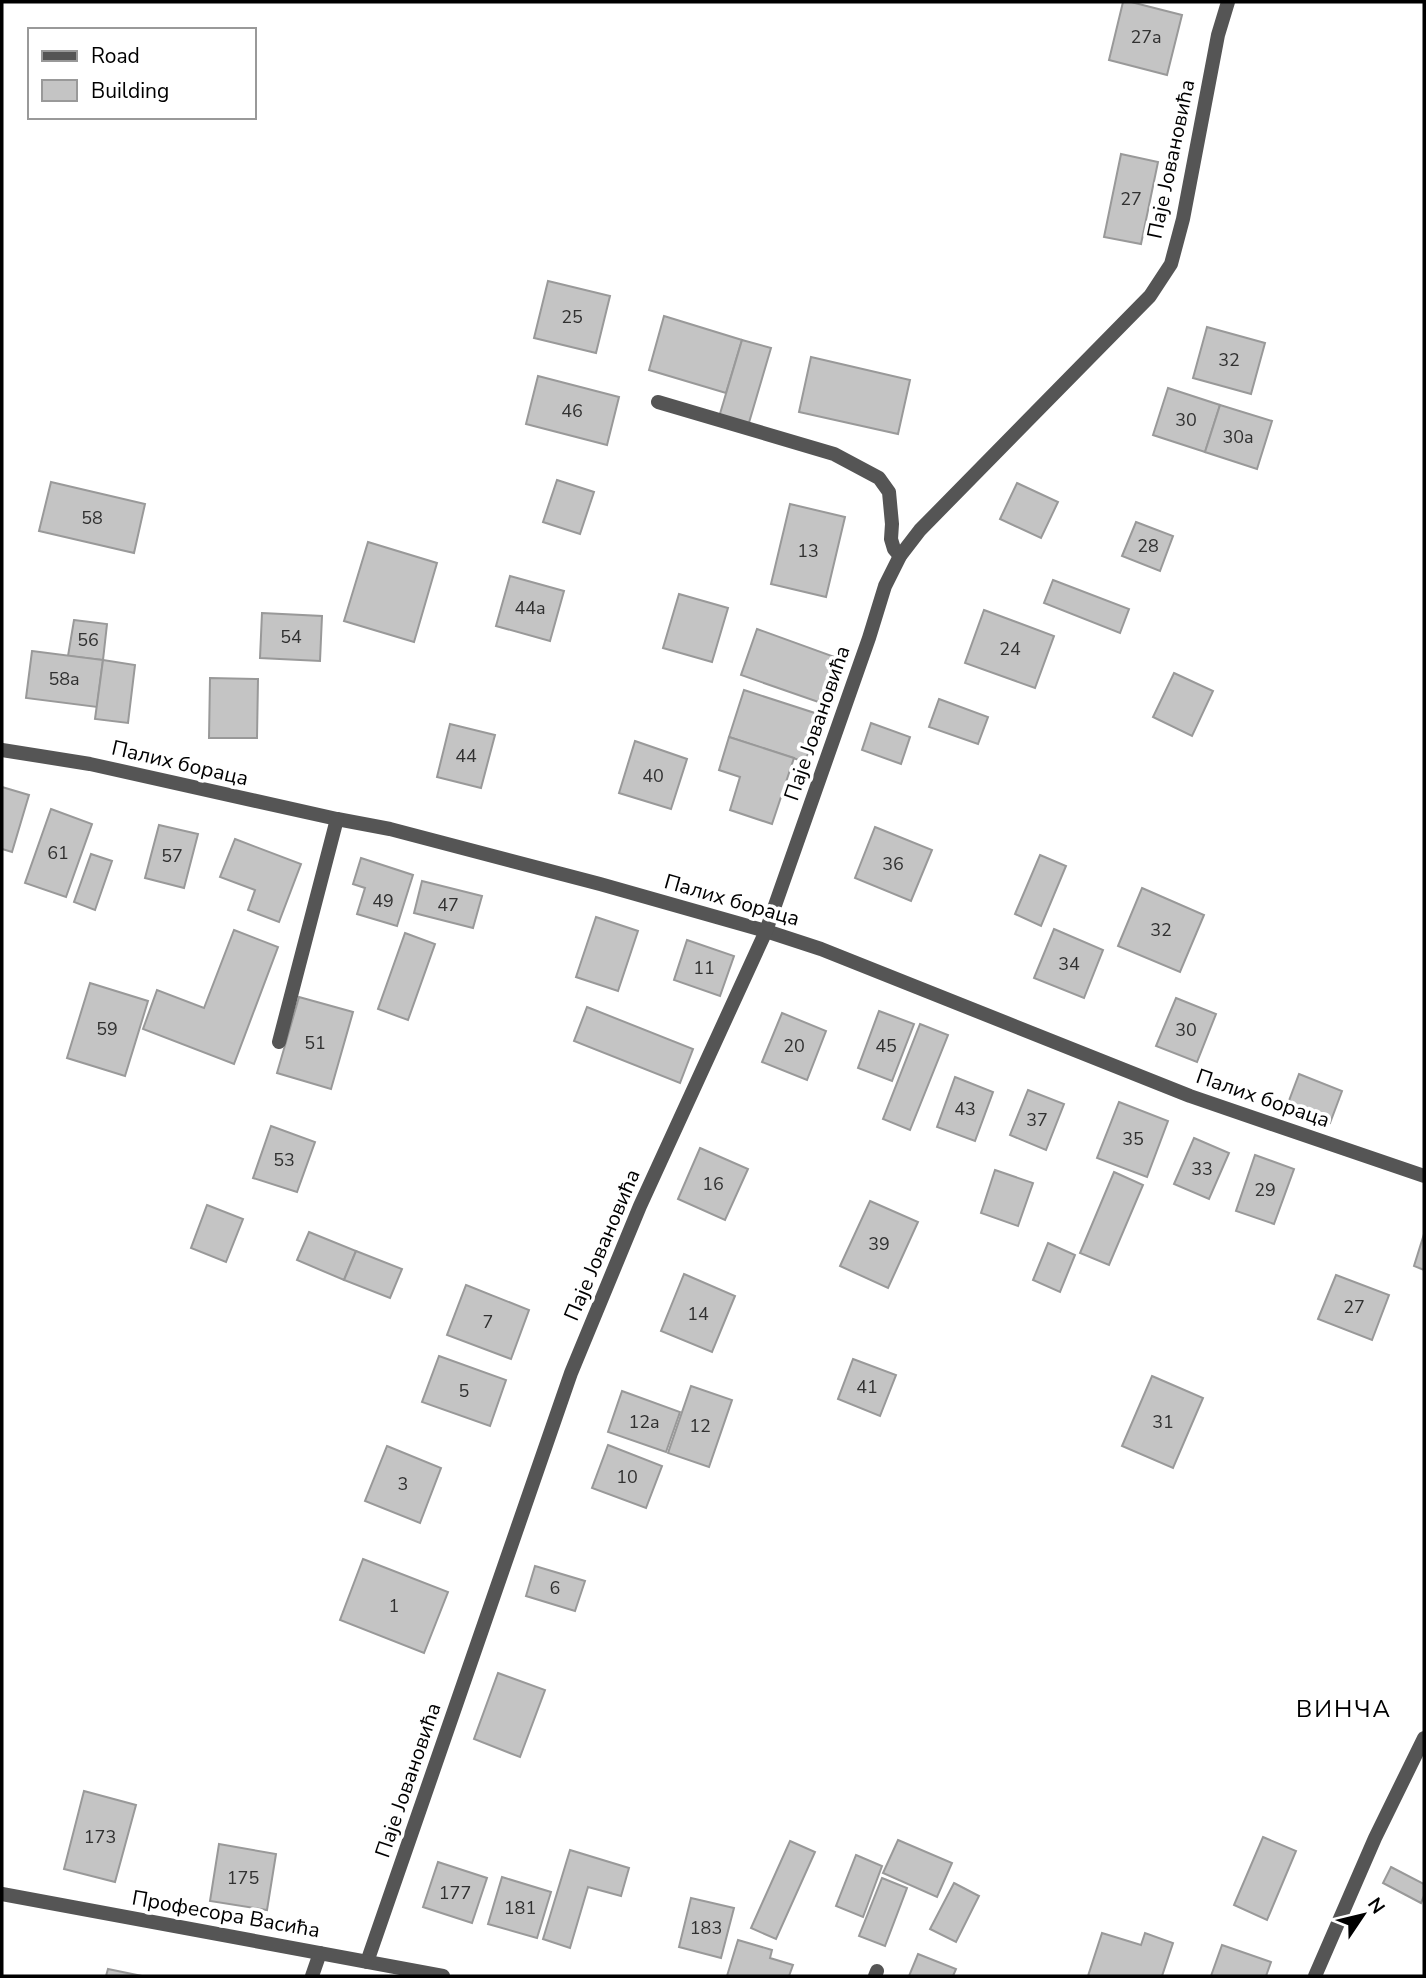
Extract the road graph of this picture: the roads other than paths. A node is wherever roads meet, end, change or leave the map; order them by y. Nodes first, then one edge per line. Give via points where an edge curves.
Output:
1 (1228, 2) edge
2 (657, 402) dead end
3 (900, 556) junction
4 (2, 751) edge
5 (337, 819) junction
6 (766, 931) junction
7 (279, 1042) dead end
8 (1424, 1176) edge
9 (1424, 1738) edge
10 (2, 1894) edge
11 (320, 1952) junction
12 (367, 1962) junction
13 (312, 1976) edge
14 (443, 1976) edge
15 (1315, 1976) edge

1 - 3 street, Паје Јовановића via 1171,264 1150,296 920,530
2 - 3 street via 834,454 879,478 889,492 891,539
3 - 6 street, Паје Јовановића
4 - 5 street, Палих бораца via 90,764
5 - 6 street, Палих бораца via 390,829
5 - 7 street
6 - 8 street, Палих бораца via 1190,1096
6 - 12 street, Паје Јовановића via 640,1206 571,1373
9 - 15 street
10 - 11 street, Професора Васића
11 - 12 street, Професора Васића
11 - 13 street
12 - 14 street, Професора Васића

